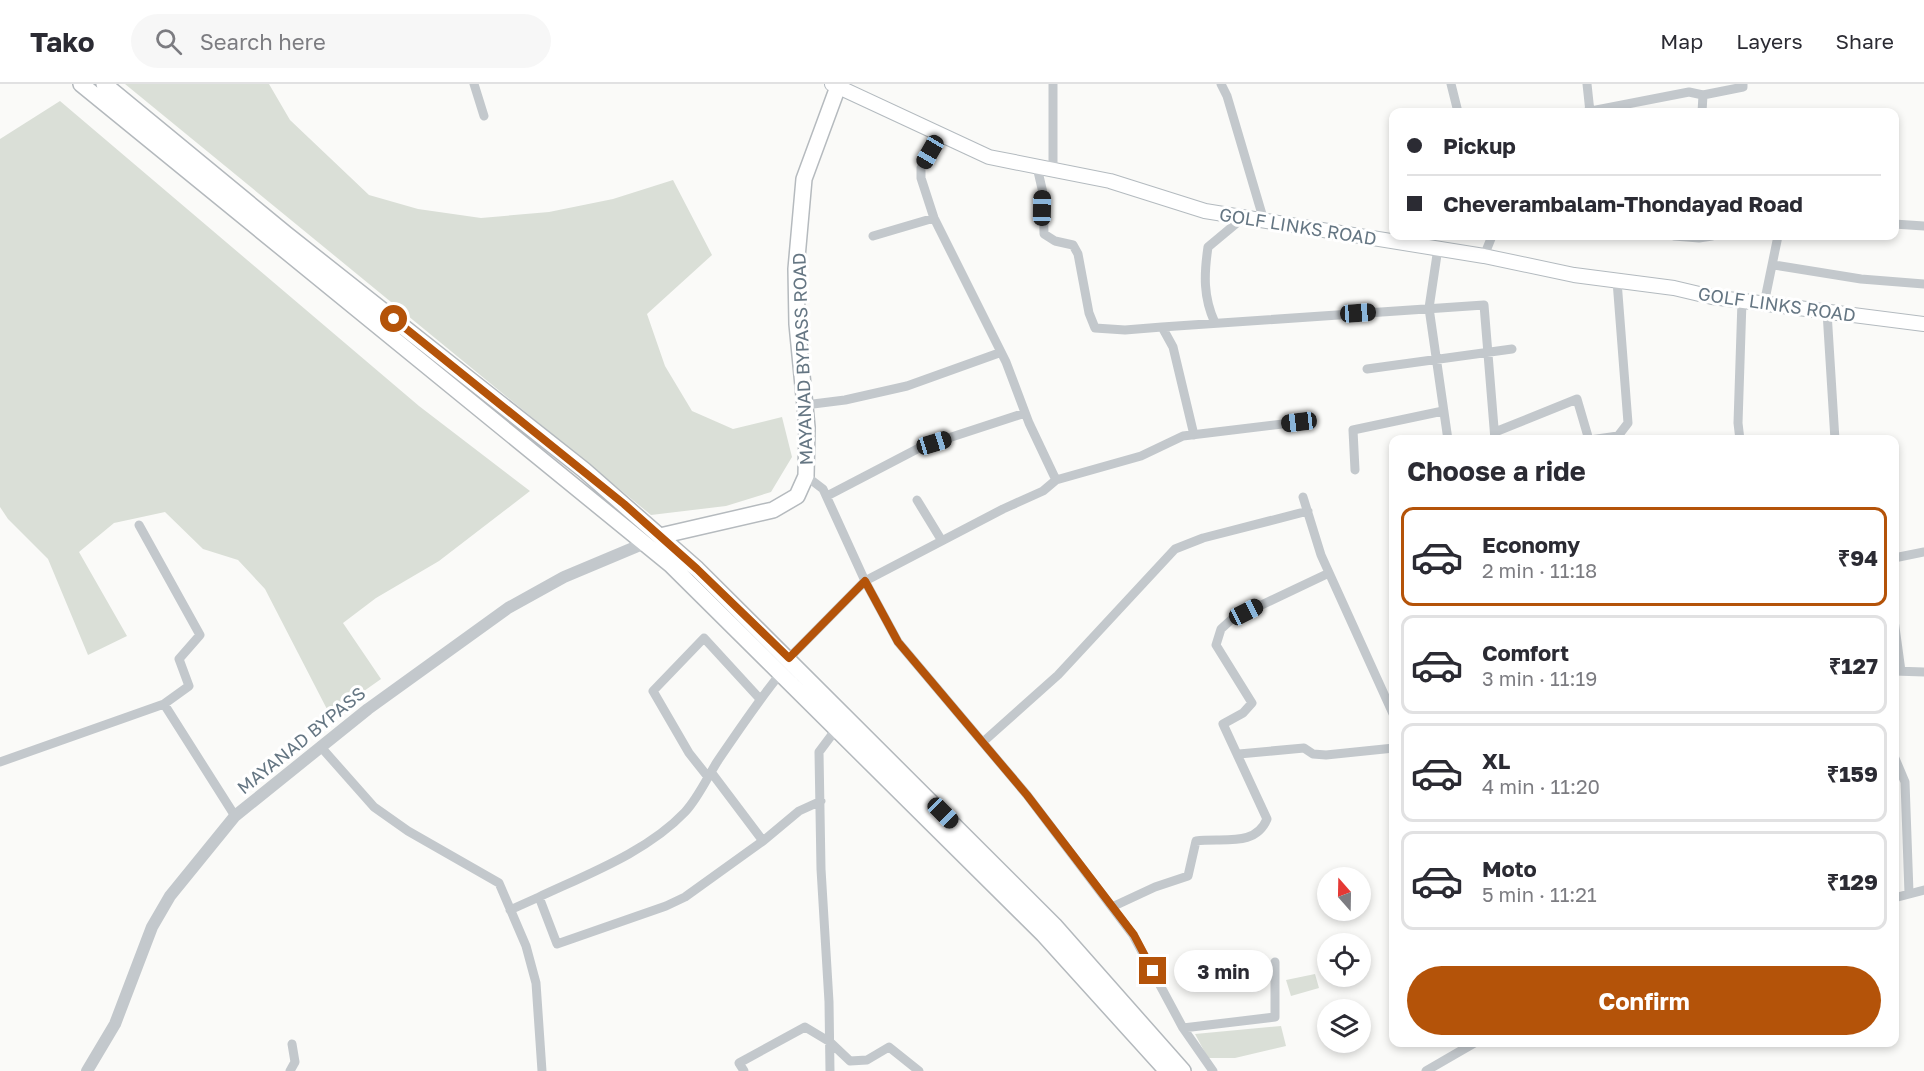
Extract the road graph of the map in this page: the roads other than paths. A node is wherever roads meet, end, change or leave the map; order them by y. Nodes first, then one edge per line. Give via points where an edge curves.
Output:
1 (81, 84) edge
2 (104, 84) edge
3 (474, 84) edge
4 (1053, 84) edge
5 (1221, 84) edge
6 (1451, 84) edge
7 (1587, 84) edge
8 (837, 85) edge
9 (1746, 85) edge
10 (1703, 95) junction
11 (1457, 108) edge
12 (1588, 108) edge
13 (1608, 108) edge
14 (1702, 108) edge
15 (484, 116) dead end
16 (939, 136) junction
17 (1037, 167) junction
18 (1053, 170) junction
19 (1244, 217) junction
20 (934, 218) junction
21 (1264, 220) junction
22 (1899, 224) edge
23 (1924, 226) edge
24 (873, 236) dead end
25 (1490, 240) edge
26 (1777, 240) edge
27 (1438, 248) junction
28 (1484, 256) junction
29 (1774, 265) junction
30 (1617, 281) junction
31 (1924, 284) edge
32 (1742, 301) junction
33 (1764, 304) junction
34 (1429, 308) junction
35 (1827, 312) junction
36 (1215, 323) junction
37 (1924, 324) edge
38 (1162, 327) junction
39 (1512, 349) dead end
40 (999, 353) junction
41 (1488, 353) junction
42 (1436, 359) junction
43 (1367, 369) dead end
44 (805, 405) junction
45 (1443, 411) junction
46 (1026, 413) junction
47 (1299, 422) dead end
48 (1194, 435) junction
49 (1447, 435) edge
50 (1495, 435) edge
51 (1497, 435) edge
52 (1588, 435) edge
53 (1619, 435) edge
54 (1739, 435) edge
55 (1835, 435) edge
56 (1355, 470) dead end
57 (806, 476) junction
58 (1056, 480) junction
59 (827, 496) junction
60 (1303, 497) dead end
61 (917, 500) dead end
62 (1308, 511) junction
63 (140, 525) dead end
64 (660, 536) junction
65 (942, 541) junction
66 (645, 543) junction
67 (1924, 552) edge
68 (1899, 557) edge
69 (1329, 573) junction
70 (865, 581) junction
71 (789, 658) junction
72 (1899, 671) edge
73 (1924, 672) edge
74 (781, 673) junction
75 (760, 699) junction
76 (164, 704) junction
77 (1389, 705) edge
78 (837, 728) junction
79 (983, 742) junction
80 (320, 746) junction
81 (1389, 748) edge
82 (1239, 754) junction
83 (0, 762) edge
84 (1899, 768) edge
85 (709, 775) junction
86 (821, 801) junction
87 (235, 816) junction
88 (763, 841) junction
89 (1924, 890) edge
90 (1910, 893) junction
91 (1899, 896) edge
92 (539, 897) junction
93 (1112, 907) junction
94 (510, 910) junction
95 (1275, 962) dead end
96 (1183, 1028) junction
97 (830, 1042) junction
98 (292, 1044) dead end
99 (1467, 1047) edge
100 (87, 1071) edge
101 (290, 1071) edge
102 (542, 1071) edge
103 (744, 1071) edge
104 (830, 1071) edge
105 (918, 1071) edge
106 (1167, 1071) edge
107 (1183, 1071) edge
108 (1213, 1071) edge
109 (1426, 1071) edge

1 - 66 main road
2 - 64 main road via 584,470
3 - 15 street
4 - 18 street
5 - 21 street
6 - 11 street
7 - 12 street
8 - 16 main road, GOLF LINKS ROAD
8 - 44 main road, MAYANAD BYPASS ROAD via 804,179 796,269
9 - 10 street
10 - 13 street via 1689,92
10 - 14 street
16 - 17 main road, GOLF LINKS ROAD via 988,158
16 - 20 street via 921,168
17 - 18 main road, GOLF LINKS ROAD
17 - 38 street via 1044,234 1073,245 1078,254 1095,328
18 - 19 main road, GOLF LINKS ROAD via 1110,181 1205,211
19 - 21 main road, GOLF LINKS ROAD
19 - 36 street via 1208,247 1204,278 1208,307
20 - 24 street
20 - 40 street
21 - 27 main road, GOLF LINKS ROAD
22 - 23 street
25 - 28 street
26 - 29 street
27 - 28 main road, GOLF LINKS ROAD
27 - 34 street
28 - 30 main road, GOLF LINKS ROAD
29 - 31 street
29 - 33 street
30 - 32 main road, GOLF LINKS ROAD
30 - 53 street via 1628,423
32 - 33 main road, GOLF LINKS ROAD
32 - 54 street
33 - 35 main road, GOLF LINKS ROAD
34 - 36 street
34 - 41 street via 1484,305
34 - 42 street
35 - 37 main road, GOLF LINKS ROAD
35 - 55 street
36 - 38 street
38 - 48 street via 1173,346
39 - 41 street
40 - 44 street via 907,387
40 - 46 street
41 - 42 street
41 - 50 street
42 - 43 street
42 - 45 street
44 - 57 main road, MAYANAD BYPASS ROAD
45 - 49 street
45 - 56 street via 1353,430
46 - 58 street
46 - 59 street via 921,447
47 - 48 street
48 - 58 street via 1183,436 1141,456
51 - 52 street via 1577,399
57 - 59 street
57 - 64 main road, MAYANAD BYPASS ROAD via 797,496 773,510
58 - 65 street via 1043,491
59 - 70 street
60 - 62 street
61 - 65 street
62 - 69 street
62 - 79 street via 1175,549 1058,675
63 - 76 street via 200,635 179,659 189,686
64 - 71 main road
65 - 70 street
66 - 74 main road
66 - 80 street, MAYANAD BYPASS via 564,577 508,608
67 - 68 street
69 - 77 street
69 - 82 street via 1233,619 1221,629 1216,645 1251,703 1243,713 1223,723
70 - 71 street
70 - 79 street via 898,642
71 - 107 main road via 1054,925
72 - 73 street
74 - 75 street
74 - 78 main road
75 - 85 street
75 - 85 street via 704,638 653,691 689,753
76 - 83 street
76 - 87 street
78 - 86 street via 819,752
78 - 106 main road via 1043,934
79 - 93 street
80 - 87 street, MAYANAD BYPASS
80 - 94 street via 374,807 499,883
81 - 82 street via 1313,754 1304,748
82 - 93 street via 1267,819 1258,834 1246,839 1196,841 1188,876
84 - 90 street via 1905,782
85 - 88 street
85 - 92 street via 685,812 645,843
86 - 88 street via 799,811
86 - 97 street
87 - 100 street, MAYANAD BYPASS via 170,896 152,927 115,1024
88 - 92 street via 685,897 557,944
89 - 90 street
90 - 91 street
92 - 94 street
93 - 96 street via 1134,935
94 - 102 street via 536,983
95 - 96 street via 1275,1017
96 - 108 street
97 - 103 street via 805,1027 739,1063
97 - 104 street
97 - 105 street via 850,1061 867,1060 888,1047
98 - 101 street via 295,1062
99 - 109 street

